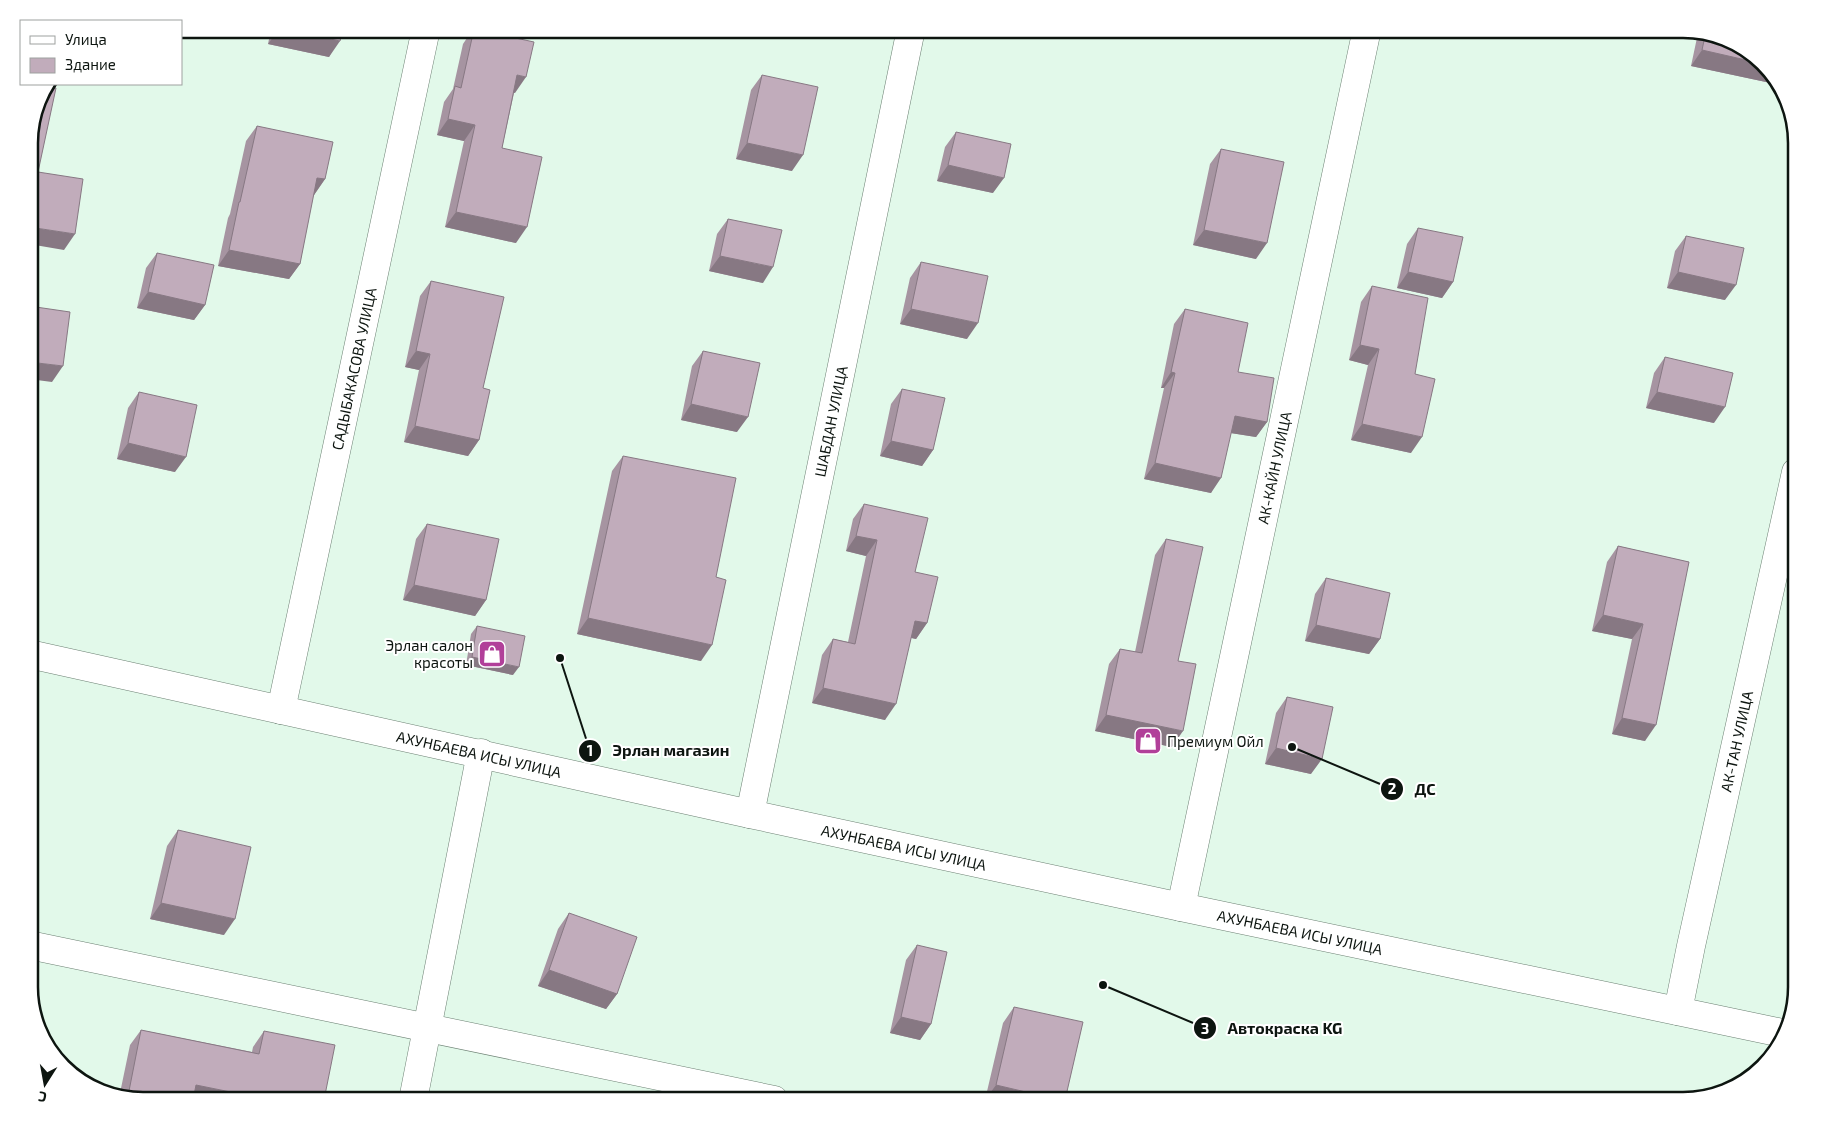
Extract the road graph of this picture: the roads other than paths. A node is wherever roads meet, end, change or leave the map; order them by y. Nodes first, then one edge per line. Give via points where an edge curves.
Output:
1 (424, 38) edge
2 (909, 38) edge
3 (1365, 38) edge
4 (1787, 511) edge
5 (38, 656) edge
6 (281, 710) junction
7 (481, 753) junction
8 (750, 814) junction
9 (1181, 907) junction
10 (38, 947) edge
11 (1678, 1011) junction
12 (427, 1028) junction
13 (1777, 1031) edge
14 (414, 1092) edge
15 (735, 1092) edge

1 - 6 street, САДЫБАКАСОВА УЛИЦА
2 - 8 street, ШАБДАН УЛИЦА
3 - 9 street, АК-КАЙН УЛИЦА
4 - 11 street, АК-ТАН УЛИЦА
5 - 6 street, АХУНБАЕВА ИСЫ УЛИЦА
6 - 7 street, АХУНБАЕВА ИСЫ УЛИЦА
7 - 8 street, АХУНБАЕВА ИСЫ УЛИЦА
7 - 12 street
8 - 9 street, АХУНБАЕВА ИСЫ УЛИЦА
9 - 11 street, АХУНБАЕВА ИСЫ УЛИЦА
10 - 12 street
11 - 13 street, АХУНБАЕВА ИСЫ УЛИЦА
12 - 14 street
12 - 15 street

